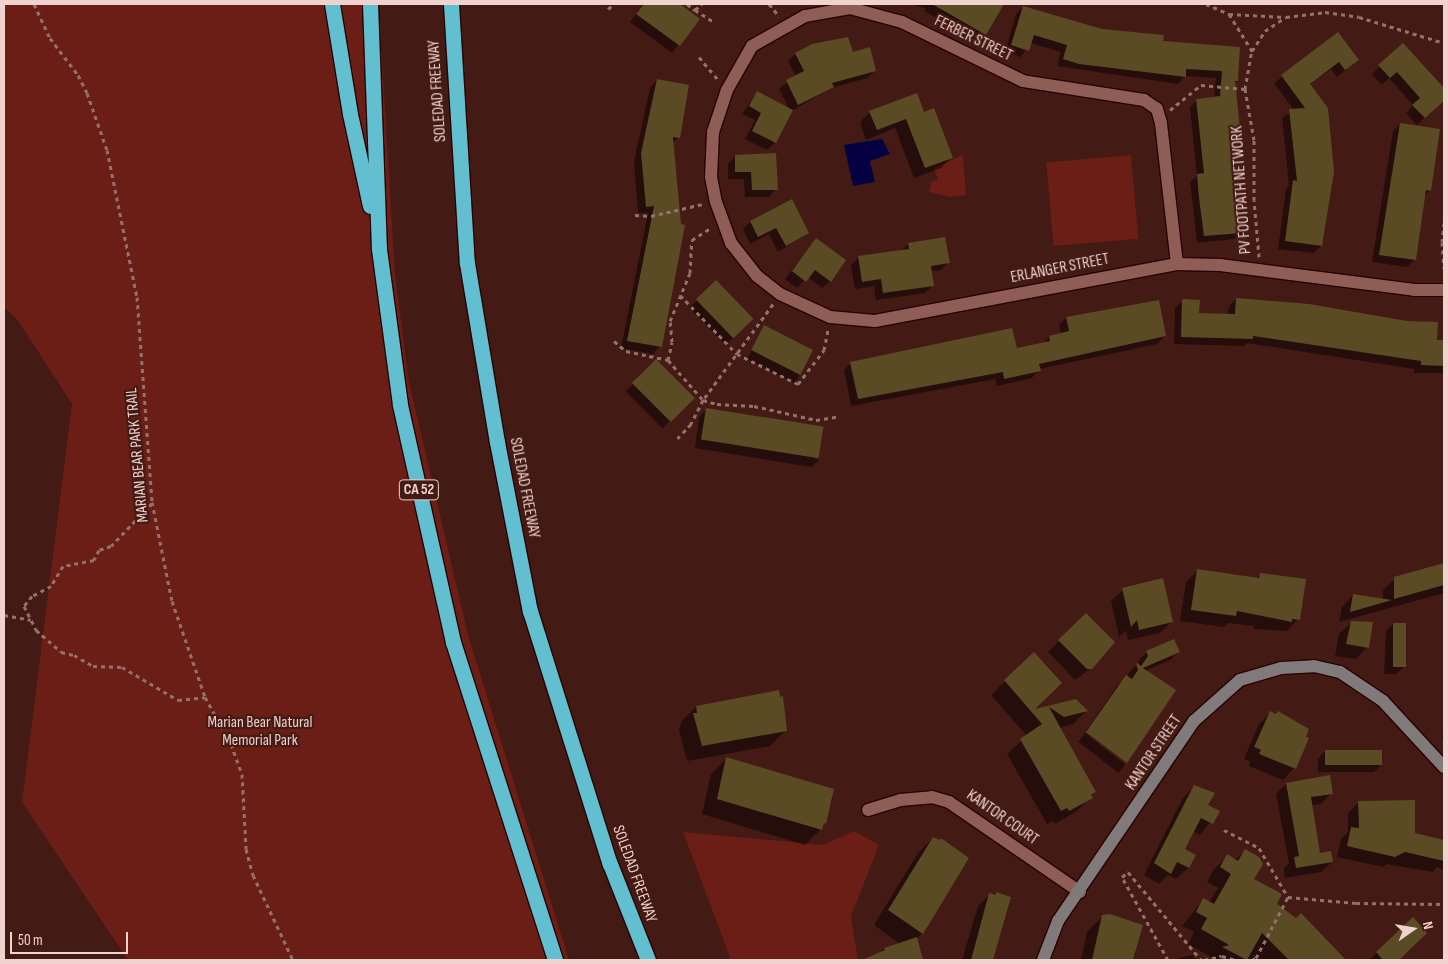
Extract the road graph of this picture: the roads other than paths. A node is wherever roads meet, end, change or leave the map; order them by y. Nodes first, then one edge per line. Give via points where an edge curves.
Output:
1 (332, 4) edge
2 (370, 4) edge
3 (452, 4) edge
4 (722, 223) joint
5 (379, 249) junction
6 (1177, 264) junction
7 (1444, 290) edge
8 (1444, 767) edge
9 (868, 810) dead end
10 (1080, 892) junction
11 (555, 960) edge
12 (648, 960) edge
13 (1043, 960) edge

1 - 5 highway via 350,114
2 - 5 highway, CA 52
3 - 12 highway, SOLEDAD FREEWAY via 451,35 467,263 530,611 610,864
4 - 6 street, ERLANGER STREET via 730,243 757,276 780,294 830,317 875,321
4 - 6 street, FERBER STREET via 711,177 713,132 727,90 752,46 805,16 850,8 902,22 1023,81 1144,100 1157,109
5 - 11 highway, CA 52 via 400,405 452,642
6 - 7 street, ERLANGER STREET via 1220,264 1414,290
8 - 10 street, KANTOR STREET via 1383,701 1340,672 1314,666 1281,668 1240,680 1194,721
9 - 10 street, KANTOR COURT via 900,800 932,797 949,802
10 - 13 street, KANTOR STREET via 1058,921

